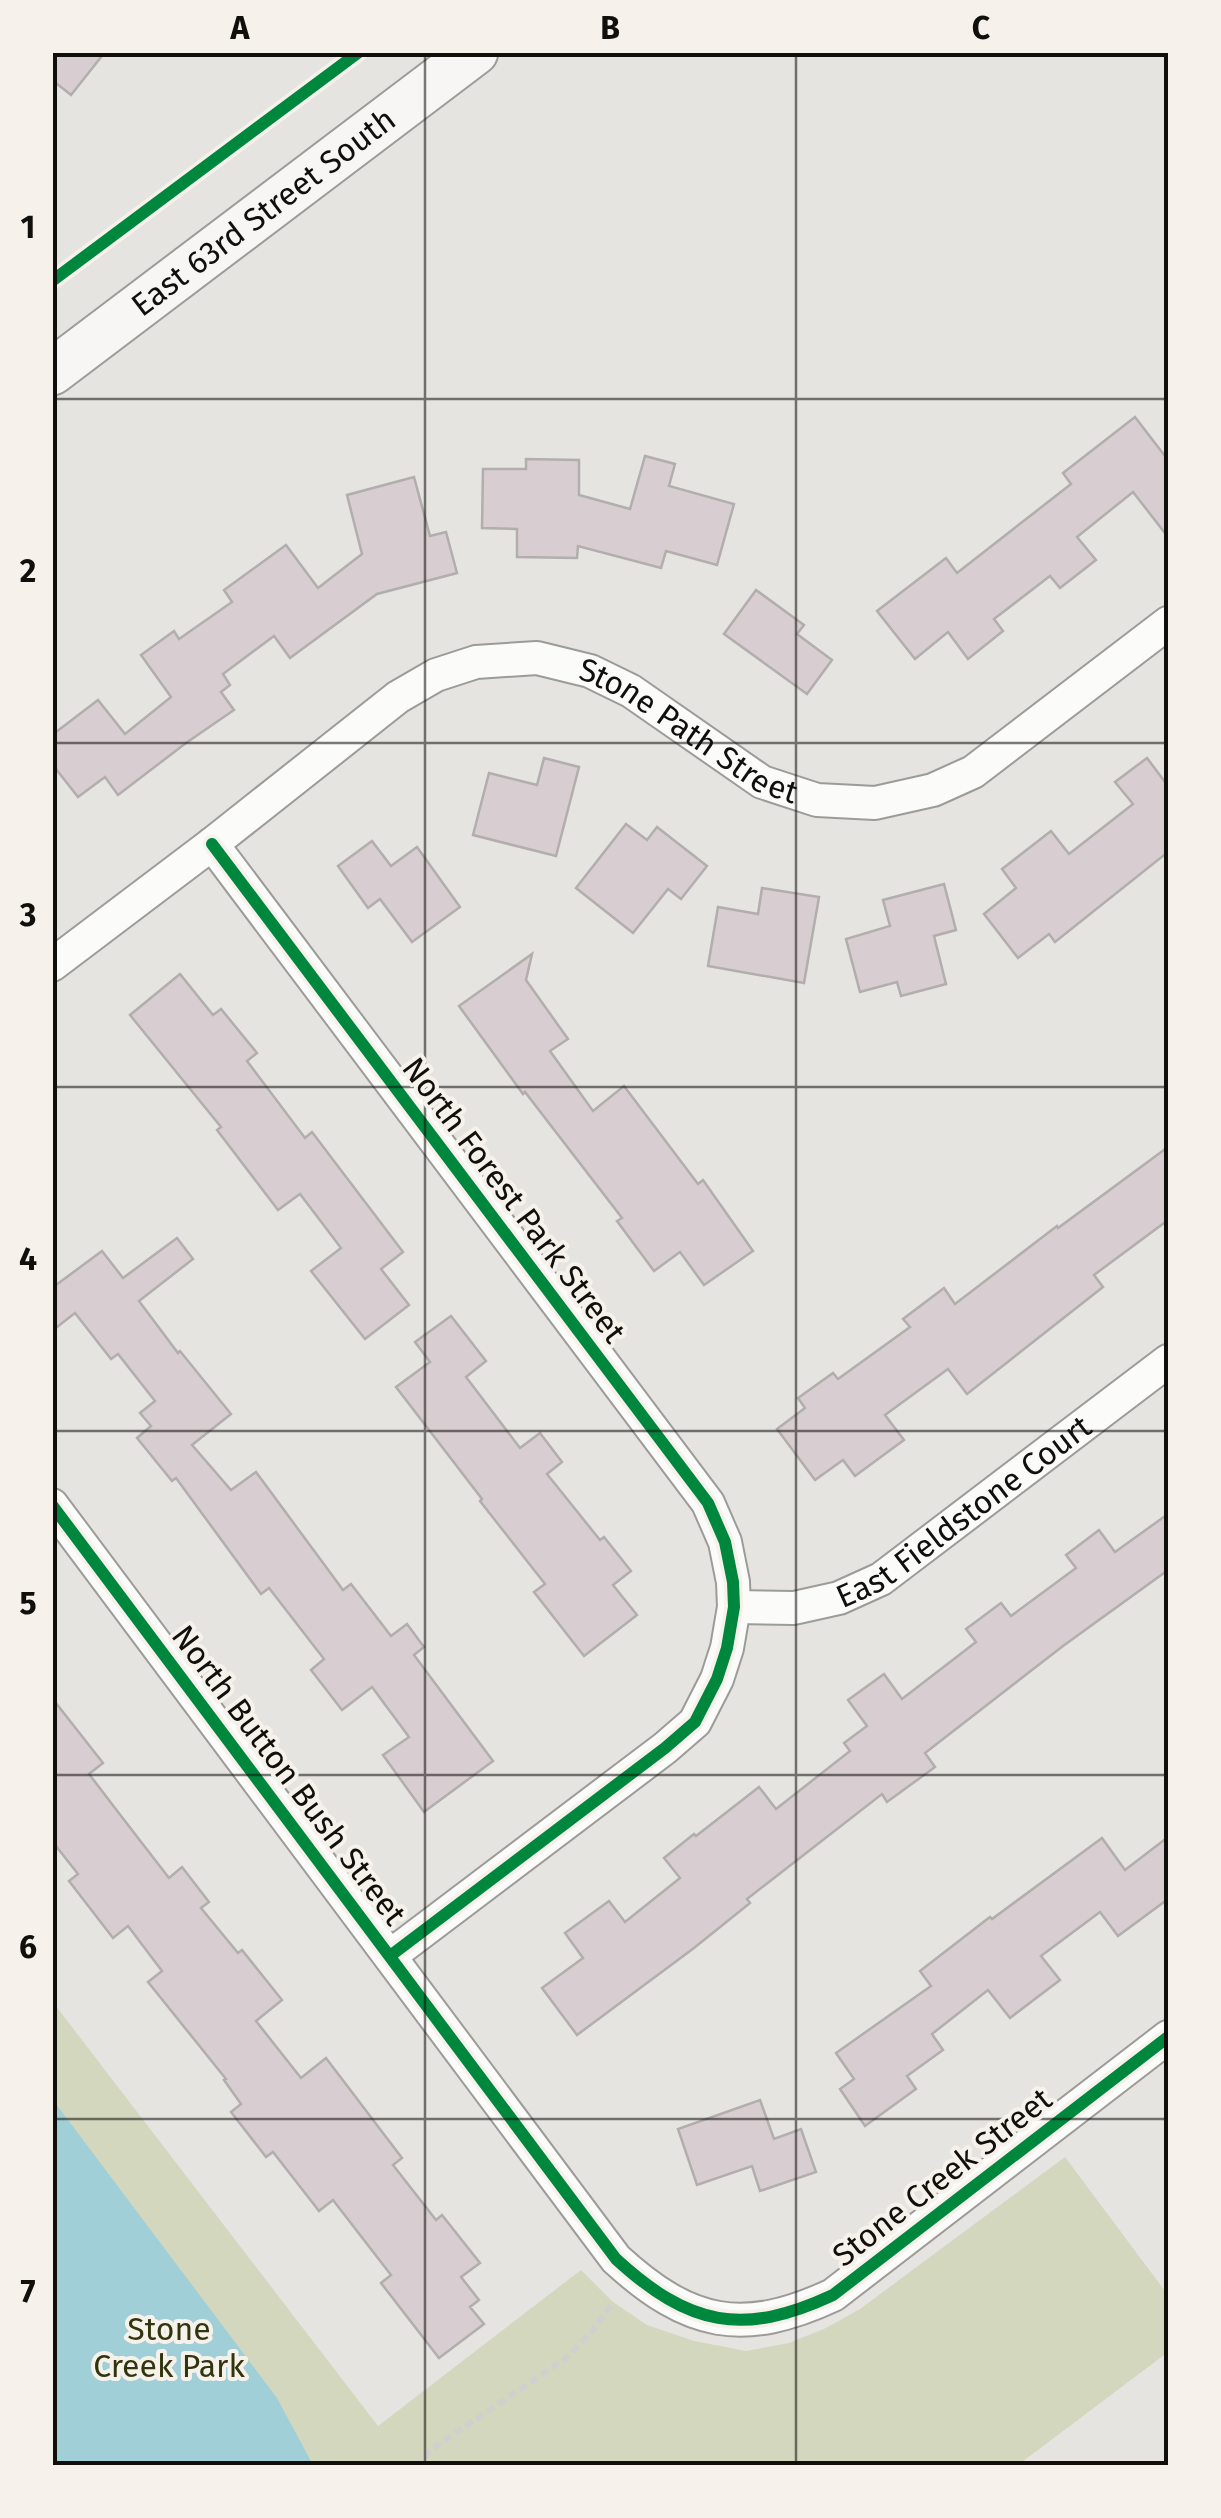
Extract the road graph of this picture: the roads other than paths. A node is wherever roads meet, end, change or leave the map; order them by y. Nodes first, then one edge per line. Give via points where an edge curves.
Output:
1 (474, 52) edge
2 (52, 372) edge
3 (1168, 623) edge
4 (212, 844) junction
5 (52, 965) edge
6 (1168, 1361) edge
7 (52, 1505) edge
8 (734, 1607) junction
9 (390, 1956) junction
10 (1168, 2038) edge
11 (732, 2320) joint

1 - 2 main road, East 63rd Street South
3 - 4 street, Stone Path Street via 973,772 933,790 875,803 816,800 762,782 590,670 537,658 476,662 398,698
4 - 5 street, Stone Path Street
4 - 8 street, North Forest Park Street via 708,1503 725,1542
6 - 8 street, East Fieldstone Court via 881,1579 794,1608
7 - 9 street, North Button Bush Street
8 - 9 street, North Forest Park Street via 728,1648 695,1722
9 - 11 street, North Button Bush Street via 616,2260 668,2300
10 - 11 street, Stone Creek Street via 833,2296 765,2320

